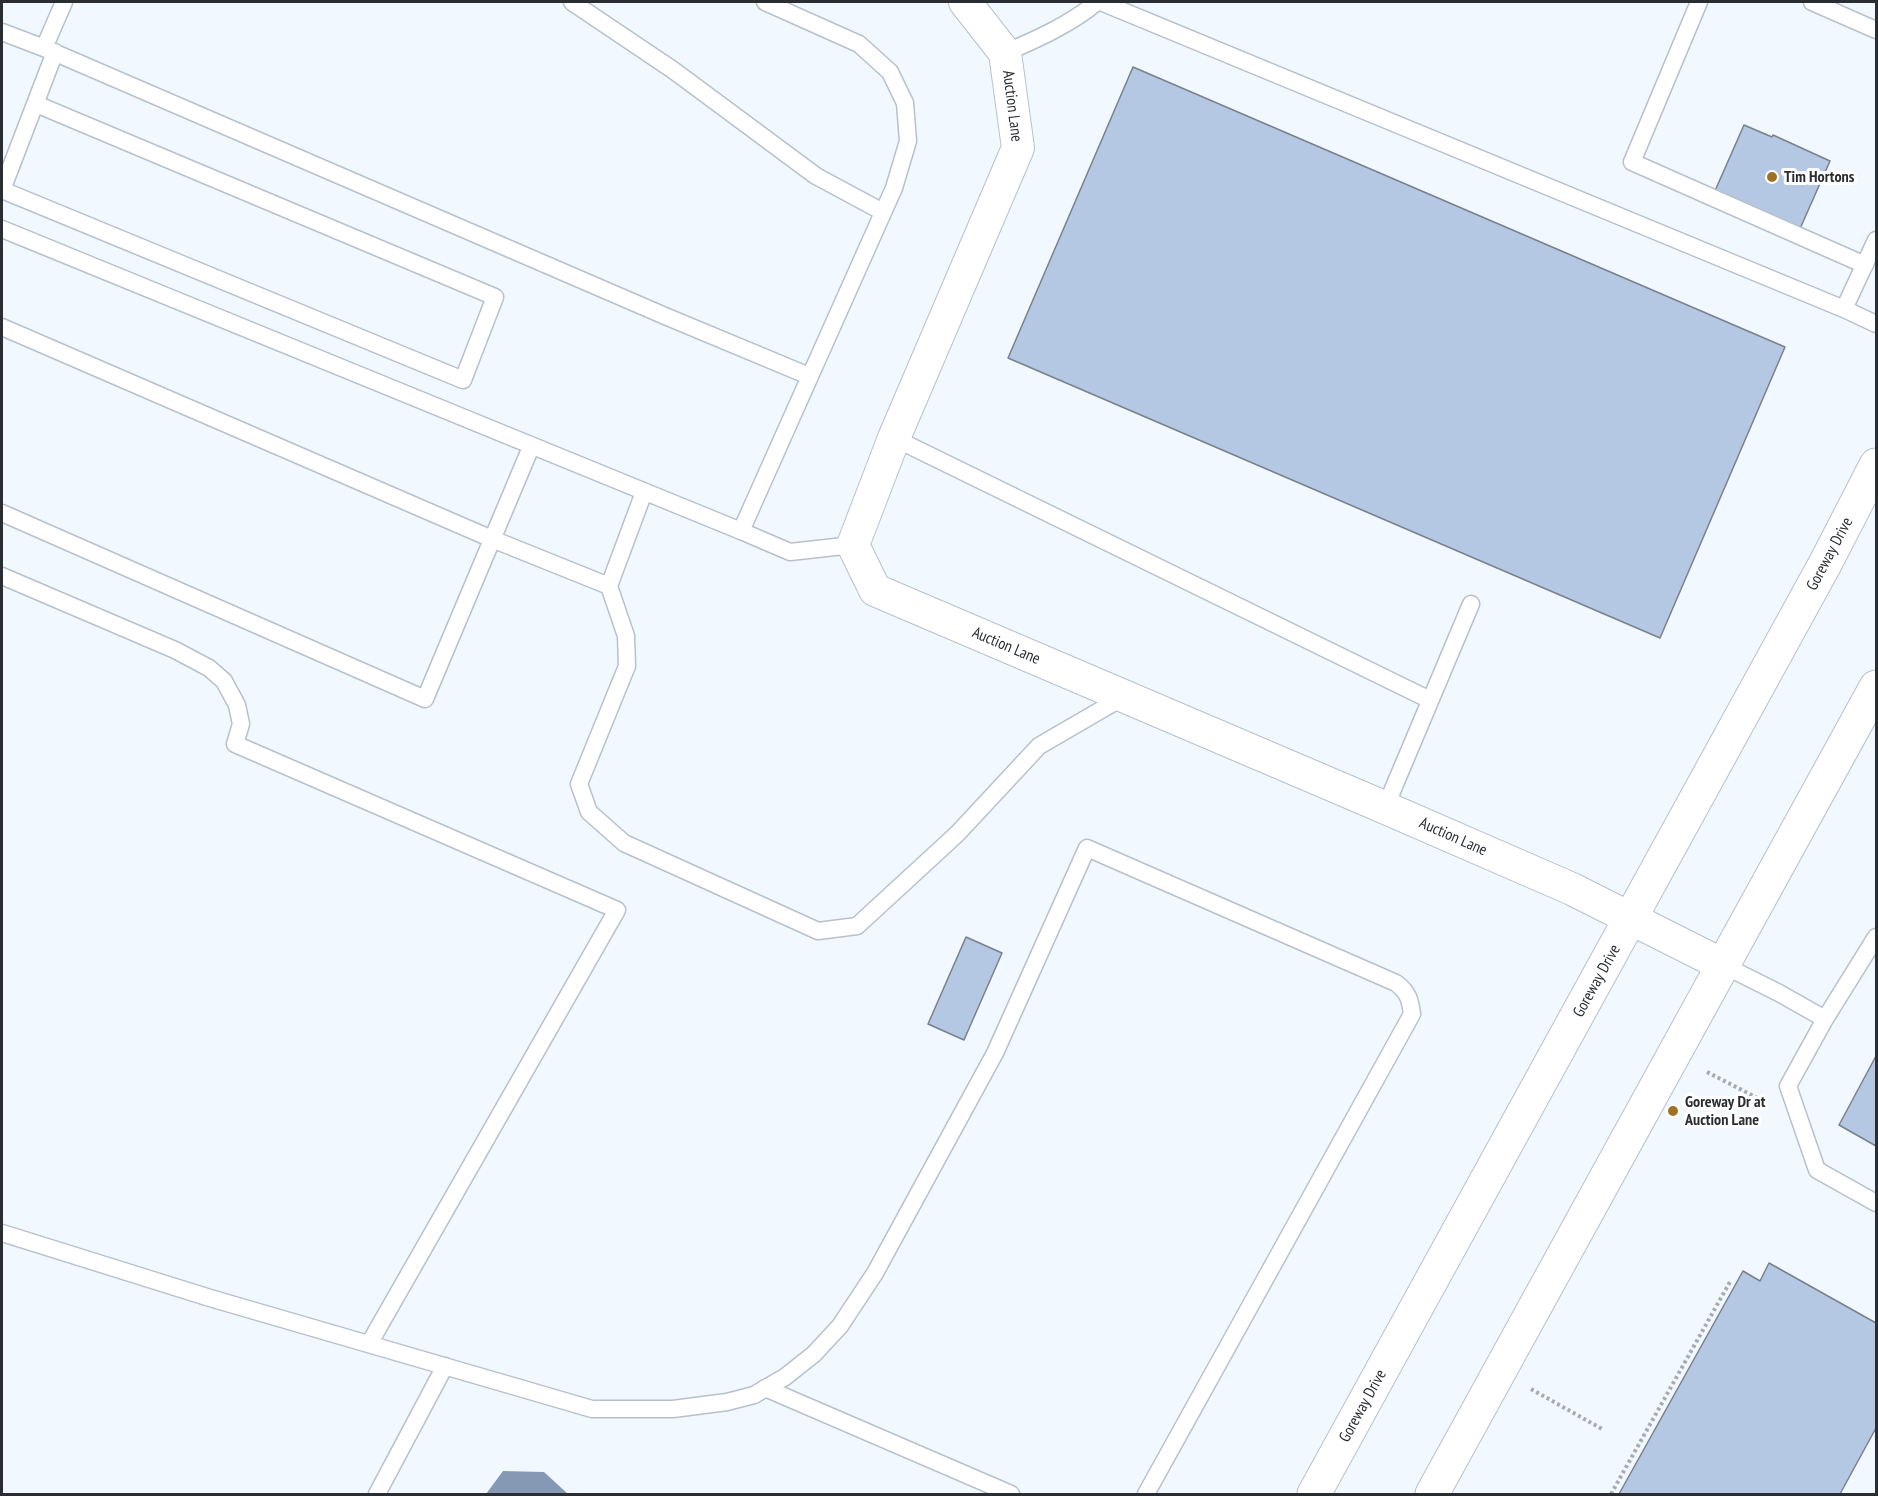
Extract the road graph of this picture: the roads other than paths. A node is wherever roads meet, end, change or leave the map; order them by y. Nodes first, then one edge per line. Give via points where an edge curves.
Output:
1 (64, 2) edge
2 (572, 2) edge
3 (765, 2) edge
4 (965, 2) edge
5 (1099, 2) edge
6 (1699, 2) edge
7 (1812, 2) edge
8 (1876, 30) edge
9 (2, 32) edge
10 (50, 50) junction
11 (1005, 53) junction
12 (36, 104) junction
13 (883, 212) junction
14 (2, 229) edge
15 (1876, 240) edge
16 (1865, 265) junction
17 (1844, 309) junction
18 (1876, 324) edge
19 (2, 327) edge
20 (809, 376) junction
21 (894, 438) junction
22 (531, 447) junction
23 (1876, 465) edge
24 (644, 492) junction
25 (2, 513) edge
26 (741, 531) junction
27 (492, 539) junction
28 (853, 545) junction
29 (2, 576) edge
30 (609, 586) junction
31 (1471, 604) dead end
32 (1876, 687) edge
33 (1125, 696) junction
34 (1430, 700) junction
35 (1385, 807) junction
36 (1631, 918) junction
37 (1876, 937) edge
38 (1723, 965) junction
39 (1825, 1019) junction
40 (1876, 1203) edge
41 (2, 1233) edge
42 (369, 1344) junction
43 (446, 1366) junction
44 (765, 1388) junction
45 (377, 1494) edge
46 (1011, 1494) edge
47 (1146, 1494) edge
48 (1314, 1494) edge
49 (1432, 1494) edge

1 - 10 lane
2 - 13 lane via 673,70 816,176
3 - 13 lane via 859,44 890,72 905,103 908,141
4 - 11 street, Auction Lane
5 - 11 lane
5 - 17 lane
6 - 16 lane via 1632,162
7 - 8 lane
9 - 10 lane
10 - 12 lane
10 - 20 lane
11 - 21 street, Auction Lane via 1018,148
12 - 12 lane via 2,190 463,380 495,297
13 - 20 lane
14 - 22 lane
15 - 16 lane
16 - 17 lane
17 - 18 lane
19 - 27 lane
20 - 26 lane
21 - 28 street, Auction Lane
21 - 34 lane
22 - 24 lane
22 - 27 lane
23 - 36 main road, Goreway Drive
24 - 26 lane
24 - 30 lane
25 - 27 lane via 425,699
26 - 28 lane via 790,552
27 - 30 lane
28 - 33 street, Auction Lane via 875,590
29 - 42 lane via 209,668 224,681 237,705 241,724 235,744 617,910
30 - 33 lane via 626,636 627,666 579,784 589,812 624,843 818,930 857,926 957,834 1039,746
31 - 34 lane
32 - 38 main road
33 - 35 street, Auction Lane
34 - 35 lane
35 - 36 street, Auction Lane
36 - 38 street, Auction Lane
36 - 48 main road, Goreway Drive
37 - 39 lane
38 - 39 lane
38 - 49 main road
39 - 40 lane via 1788,1086 1817,1170
41 - 42 lane
42 - 43 lane
43 - 44 lane via 592,1409 673,1409 727,1402
43 - 45 lane
44 - 46 lane
44 - 47 lane via 814,1354 840,1326 875,1273 995,1053 1088,848 1396,983 1410,1000 1412,1014

